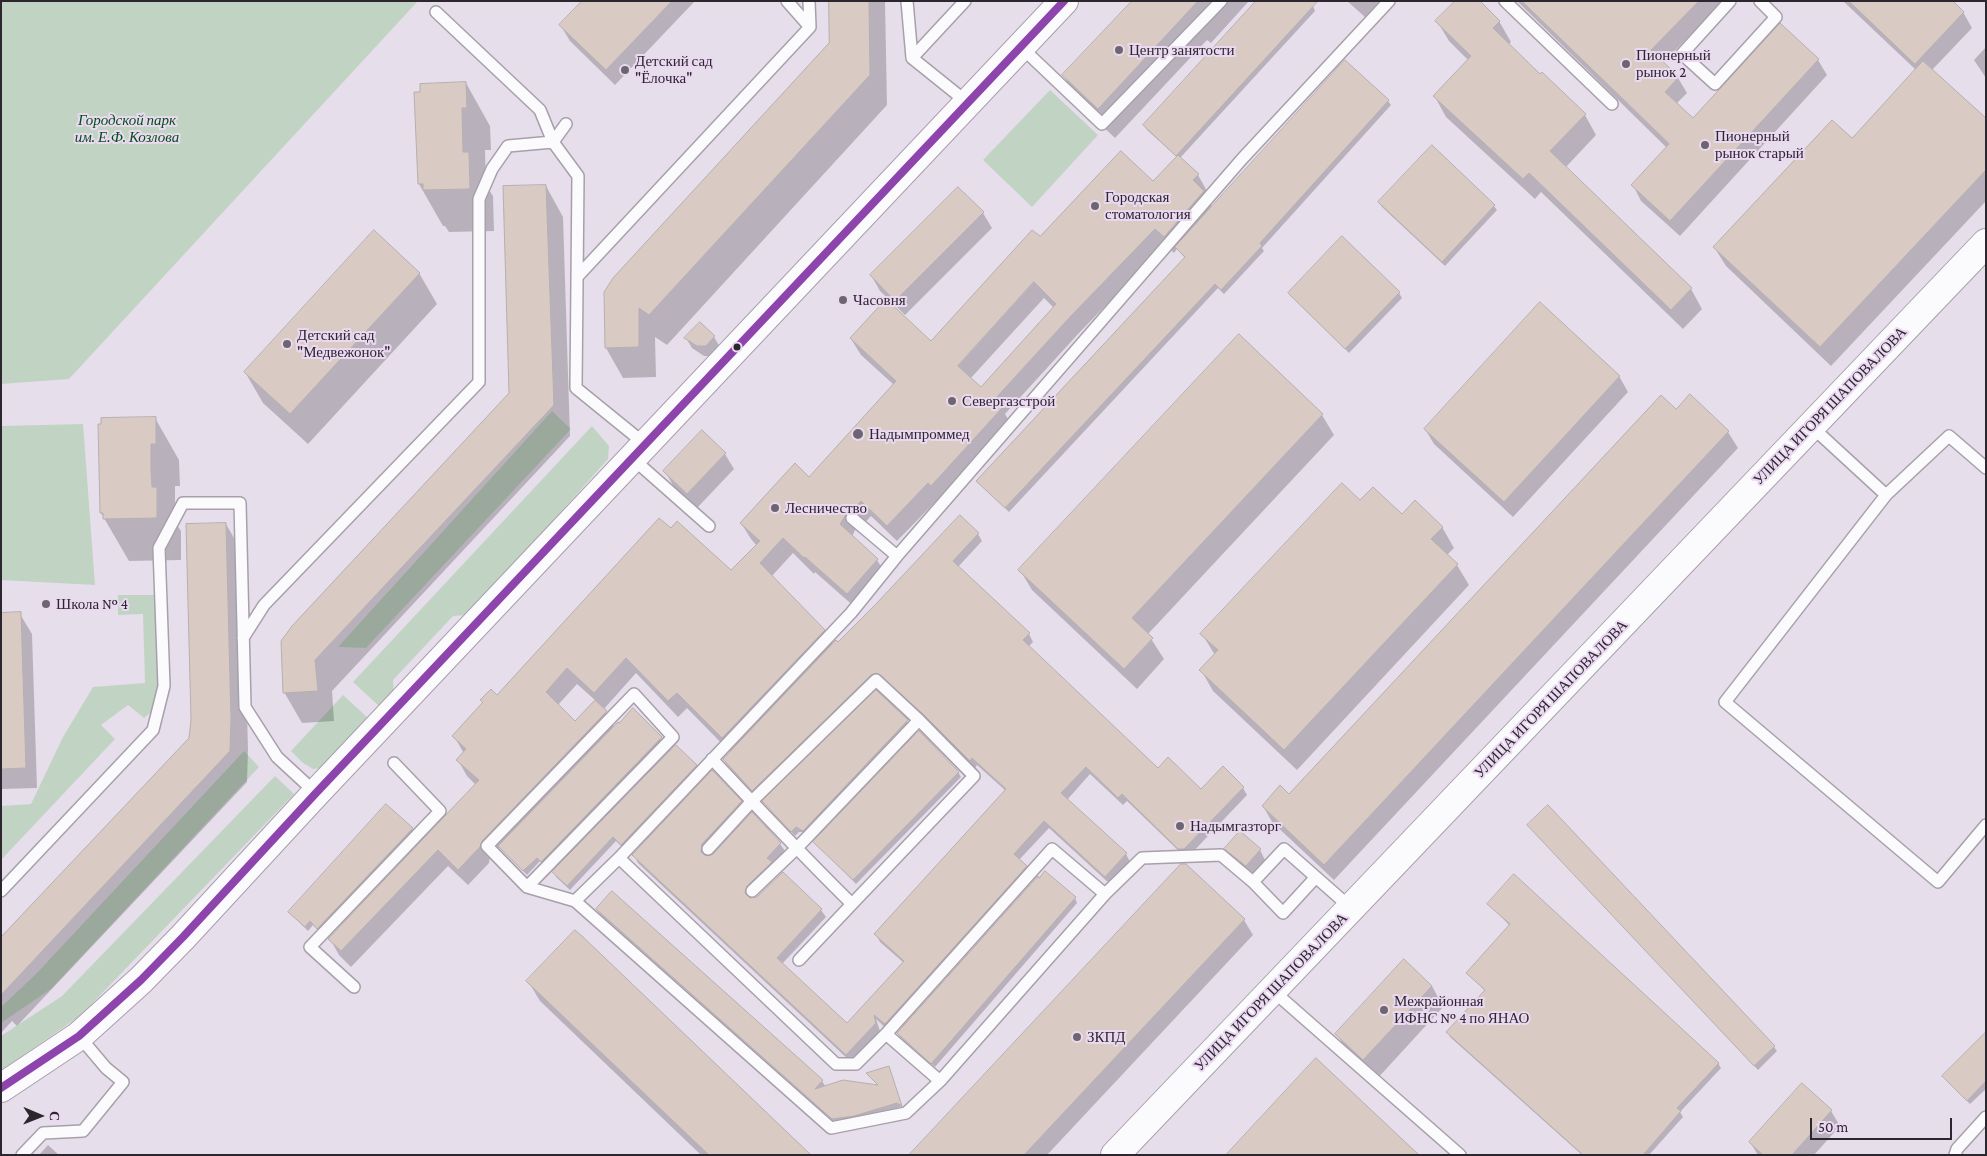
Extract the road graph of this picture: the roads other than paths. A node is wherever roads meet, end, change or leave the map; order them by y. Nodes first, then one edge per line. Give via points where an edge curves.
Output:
1 (787, 1) edge
2 (809, 1) edge
3 (907, 1) edge
4 (965, 1) edge
5 (1064, 1) edge
6 (1221, 1) edge
7 (1389, 1) edge
8 (1505, 1) edge
9 (1730, 1) edge
10 (1760, 1) edge
11 (436, 12) dead end
12 (810, 27) junction
13 (1021, 48) junction
14 (912, 58) junction
15 (968, 103) junction
16 (1612, 104) dead end
17 (566, 124) dead end
18 (553, 142) junction
19 (1986, 243) edge
20 (577, 277) junction
21 (1811, 426) junction
22 (639, 451) junction
23 (1986, 468) edge
24 (1886, 495) junction
25 (852, 518) dead end
26 (709, 526) dead end
27 (897, 556) junction
28 (243, 638) junction
29 (919, 720) junction
30 (712, 759) junction
31 (394, 763) dead end
32 (316, 793) junction
33 (752, 801) junction
34 (1986, 825) edge
35 (708, 848) dead end
36 (796, 849) junction
37 (619, 858) junction
38 (1316, 877) junction
39 (1253, 882) junction
40 (528, 887) junction
41 (1, 891) edge
42 (752, 891) dead end
43 (1105, 894) junction
44 (574, 901) junction
45 (852, 904) junction
46 (1351, 908) junction
47 (799, 960) dead end
48 (354, 986) dead end
49 (1272, 990) junction
50 (886, 1034) junction
51 (79, 1036) junction
52 (940, 1081) junction
53 (1, 1088) edge
54 (1986, 1117) edge
55 (22, 1155) edge
56 (1115, 1155) edge
57 (1460, 1155) edge
58 (1955, 1155) edge

1 - 12 lane
2 - 12 lane
3 - 14 lane
4 - 14 lane
5 - 13 street
6 - 13 lane via 1102,124
7 - 27 lane via 1242,159
8 - 16 lane
9 - 10 lane via 1682,54 1715,84 1776,18
11 - 18 lane via 540,110
12 - 20 lane
13 - 15 street
14 - 15 lane
15 - 22 street
17 - 18 lane
18 - 20 lane via 578,176
18 - 28 lane via 508,146 492,169 479,200 479,382 264,605
19 - 21 street, УЛИЦА ИГОРЯ ШАПОВАЛОВА
20 - 22 lane via 576,388
21 - 24 lane
21 - 46 street, УЛИЦА ИГОРЯ ШАПОВАЛОВА
22 - 26 lane
22 - 32 street
23 - 24 lane via 1949,436
24 - 34 lane via 1725,702 1938,882
25 - 27 lane
27 - 30 lane via 850,612
28 - 32 lane via 245,707 277,757
28 - 41 lane via 240,503 183,503 159,548 164,686 153,730
29 - 33 lane via 876,680
29 - 36 lane
29 - 45 lane via 974,776
30 - 33 lane
30 - 37 lane
31 - 48 lane via 440,811 310,947
32 - 51 street via 183,937
33 - 35 lane
33 - 36 lane
36 - 42 lane
36 - 45 lane
37 - 44 lane
37 - 50 lane via 836,1064 856,1064
38 - 39 lane via 1284,849
38 - 39 lane via 1283,914
38 - 46 lane
39 - 43 lane via 1221,855 1142,858
40 - 40 lane via 673,737 634,694 487,846
40 - 44 lane
43 - 50 lane via 1052,849
43 - 52 lane
44 - 52 lane via 831,1128 906,1113
45 - 47 lane
46 - 49 street, УЛИЦА ИГОРЯ ШАПОВАЛОВА
49 - 56 street, УЛИЦА ИГОРЯ ШАПОВАЛОВА
49 - 57 lane
50 - 52 lane
51 - 53 street
51 - 55 lane via 106,1068 123,1082 83,1131 43,1133
54 - 58 lane via 1956,1149

